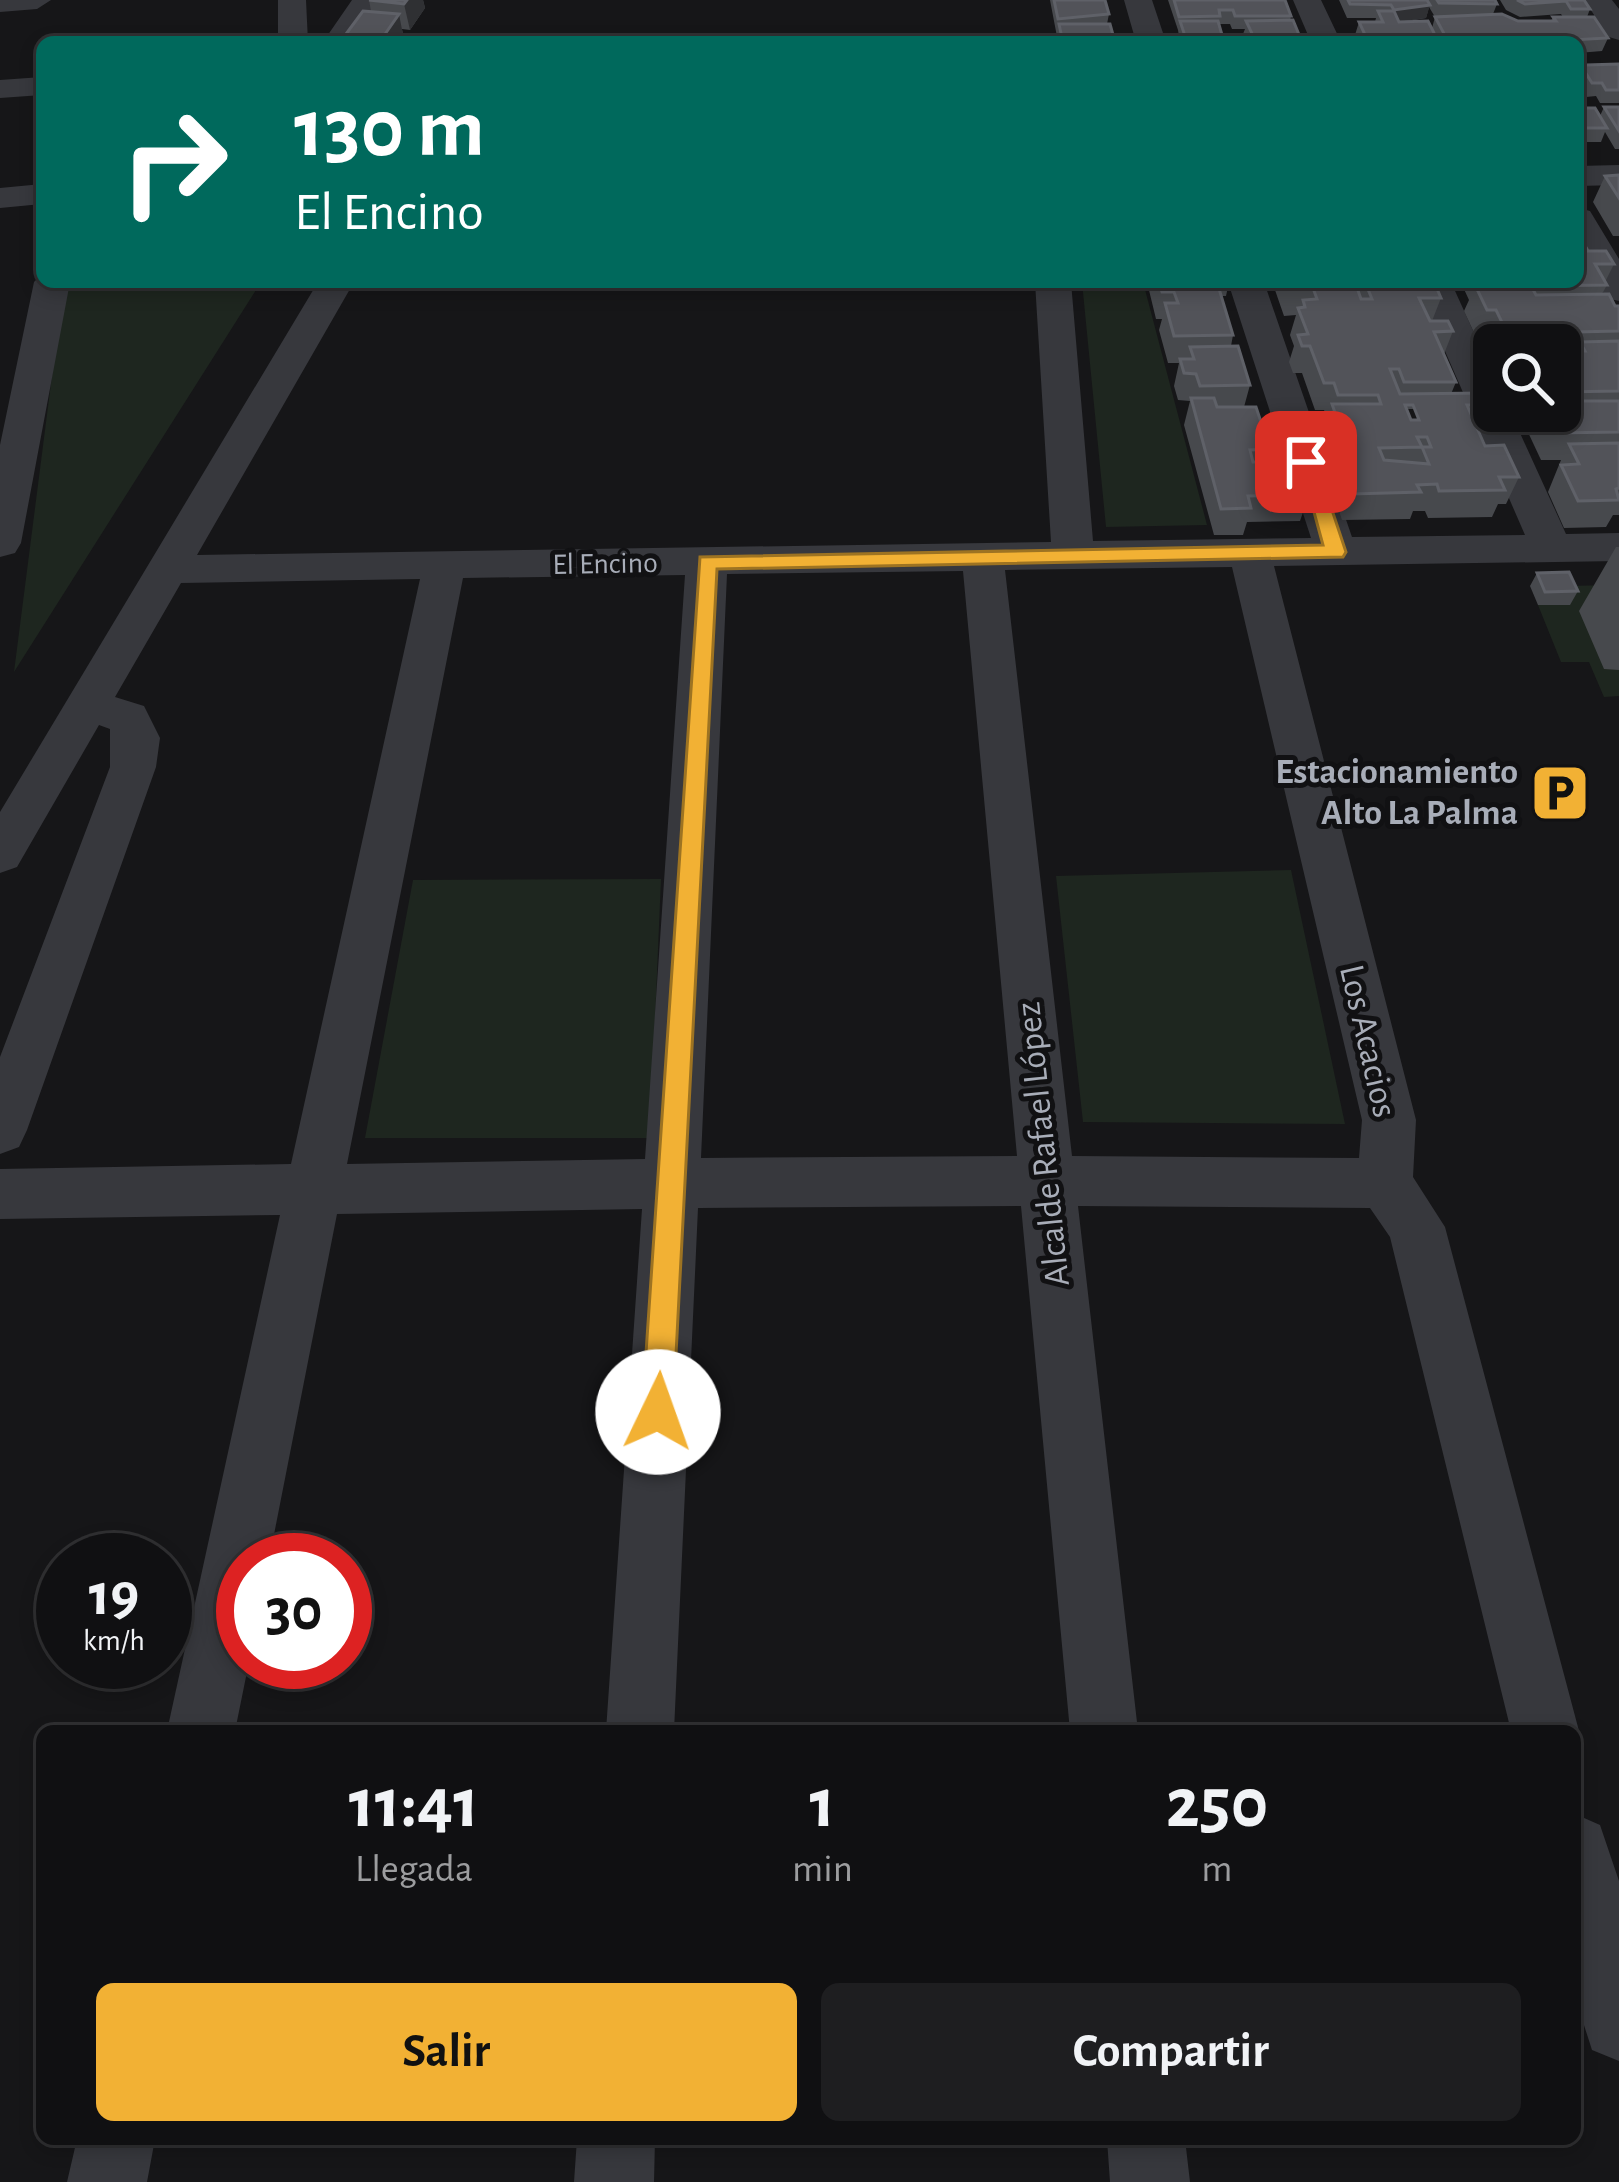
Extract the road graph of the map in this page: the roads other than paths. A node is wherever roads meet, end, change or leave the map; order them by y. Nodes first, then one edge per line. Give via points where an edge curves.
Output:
1 (37, 0) edge
2 (292, 0) edge
3 (367, 0) edge
4 (1138, 0) edge
5 (1307, 0) edge
6 (1598, 0) edge
7 (0, 3) edge
8 (1619, 31) edge
9 (292, 36) edge
10 (342, 36) edge
11 (1149, 36) edge
12 (1322, 36) edge
13 (36, 86) edge
14 (0, 89) edge
15 (1584, 176) edge
16 (1619, 176) edge
17 (36, 195) edge
18 (0, 198) edge
19 (1584, 229) edge
20 (50, 288) edge
21 (332, 288) edge
22 (1053, 288) edge
23 (1248, 288) edge
24 (1436, 288) edge
25 (1619, 290) edge
26 (9, 453) edge
27 (0, 543) edge
28 (1552, 548) junction
29 (1619, 548) edge
30 (1336, 552) junction
31 (1250, 553) junction
32 (1073, 556) junction
33 (983, 558) junction
34 (707, 562) junction
35 (444, 567) junction
36 (167, 569) junction
37 (88, 705) junction
38 (22, 772) edge
39 (0, 854) edge
40 (0, 1130) edge
41 (1047, 1179) junction
42 (1385, 1183) junction
43 (671, 1184) junction
44 (314, 1190) junction
45 (0, 1194) edge
46 (202, 1725) edge
47 (640, 1725) edge
48 (1103, 1725) edge
49 (1542, 1725) edge
50 (1581, 1874) edge
51 (1619, 2023) edge
52 (115, 2145) edge
53 (616, 2145) edge
54 (1147, 2145) edge
55 (107, 2182) edge
56 (614, 2182) edge
57 (1150, 2182) edge

1 - 7 street
2 - 9 street
3 - 10 street
4 - 11 street
5 - 12 street
6 - 8 street
13 - 14 street
15 - 16 street
17 - 18 street
19 - 25 street
20 - 26 street
21 - 36 street
22 - 32 street
23 - 30 street
24 - 28 street
26 - 27 street
28 - 29 street, El Encino
28 - 30 street, El Encino
30 - 31 street, El Encino
31 - 32 street, El Encino
31 - 42 street, Los Acacios via 1390,1120
32 - 33 street, El Encino
33 - 34 street, El Encino
33 - 41 street, Alcalde Rafael López
34 - 35 street, El Encino
34 - 43 street
35 - 36 street, El Encino
35 - 44 street
36 - 37 street
37 - 38 street
37 - 40 street via 128,718 137,738 133,767
38 - 39 street
41 - 42 street
41 - 43 street
41 - 48 street, Alcalde Rafael López
42 - 49 street via 1416,1227
43 - 44 street
43 - 47 street
44 - 45 street
44 - 46 street
50 - 51 street
52 - 55 street
53 - 56 street
54 - 57 street

